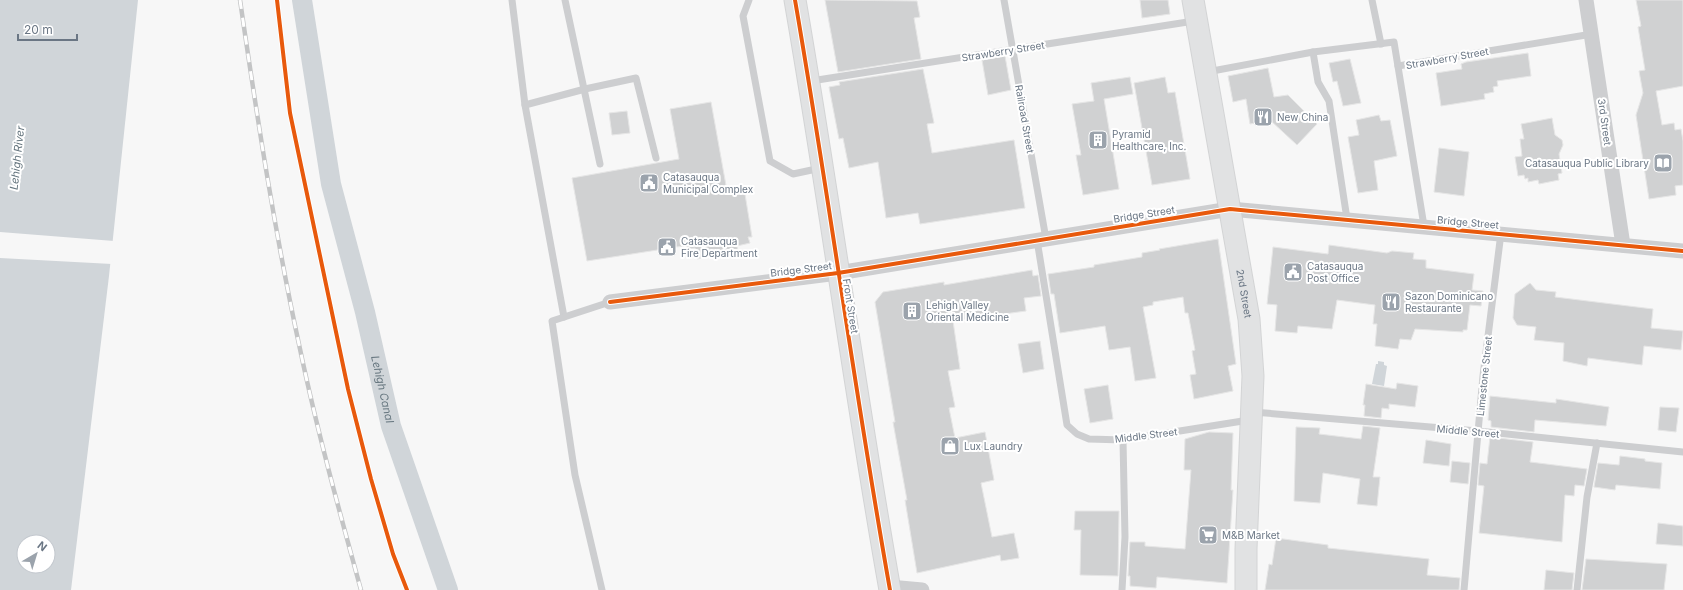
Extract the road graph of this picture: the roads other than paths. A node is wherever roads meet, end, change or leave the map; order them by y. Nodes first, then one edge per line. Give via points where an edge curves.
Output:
1 (512, 0) edge
2 (565, 0) edge
3 (749, 0) edge
4 (795, 0) edge
5 (1004, 0) edge
6 (1193, 0) edge
7 (1372, 0) edge
8 (1586, 0) edge
9 (1196, 20) junction
10 (1592, 34) junction
11 (1381, 44) junction
12 (1013, 50) junction
13 (1313, 52) junction
14 (1398, 66) junction
15 (1205, 73) junction
16 (809, 82) junction
17 (585, 89) junction
18 (525, 105) junction
19 (656, 158) dead end
20 (600, 164) dead end
21 (822, 168) junction
22 (1230, 209) junction
23 (1347, 219) junction
24 (1424, 226) junction
25 (1501, 233) junction
26 (1041, 239) junction
27 (1623, 245) junction
28 (1683, 251) edge
29 (838, 272) junction
30 (610, 302) joint
31 (564, 317) junction
32 (1253, 416) junction
33 (1067, 425) joint
34 (1478, 431) junction
35 (1123, 440) junction
36 (1597, 444) junction
37 (1683, 452) edge
38 (889, 588) edge
39 (602, 590) edge
40 (922, 590) edge
41 (1122, 590) edge
42 (1246, 590) edge
43 (1464, 590) edge
44 (1577, 590) edge

1 - 18 lane
2 - 17 lane
3 - 21 lane via 743,16 770,161 793,174
4 - 16 main road, Front Street
5 - 12 lane, Railroad Street
6 - 9 main road, 2nd Street
7 - 11 lane
8 - 10 street, 3rd Street
9 - 12 lane, Strawberry Street
9 - 15 main road, 2nd Street
10 - 14 lane, Strawberry Street
10 - 27 street, 3rd Street
11 - 13 lane, Strawberry Street
11 - 14 lane, Strawberry Street via 1394,42
12 - 16 lane, Strawberry Street
12 - 26 lane, Railroad Street
13 - 15 lane, Strawberry Street
13 - 23 lane via 1318,82 1329,101
14 - 24 lane
15 - 22 main road, 2nd Street
16 - 21 main road, Front Street
17 - 18 lane
17 - 19 lane via 636,78
17 - 20 lane
18 - 31 lane
21 - 29 main road, Front Street
22 - 23 street, Bridge Street
22 - 26 street, Bridge Street
22 - 32 main road, 2nd Street via 1249,319 1254,376
23 - 24 street, Bridge Street
24 - 25 street, Bridge Street
25 - 27 street, Bridge Street
25 - 34 lane, Limestone Street
26 - 29 street, Bridge Street
26 - 33 lane, Railroad Street
27 - 28 street, Bridge Street
29 - 30 street, Bridge Street
29 - 38 main road, Front Street via 866,461
30 - 31 lane
31 - 39 lane via 552,321 575,475
32 - 34 lane, Middle Street
32 - 35 lane, Middle Street
32 - 42 main road, 2nd Street
33 - 35 lane, Middle Street via 1077,434 1089,439
34 - 36 lane, Middle Street
34 - 43 lane, Limestone Street
35 - 41 lane via 1125,537
36 - 37 lane, Middle Street
36 - 44 lane via 1587,497
38 - 40 street

